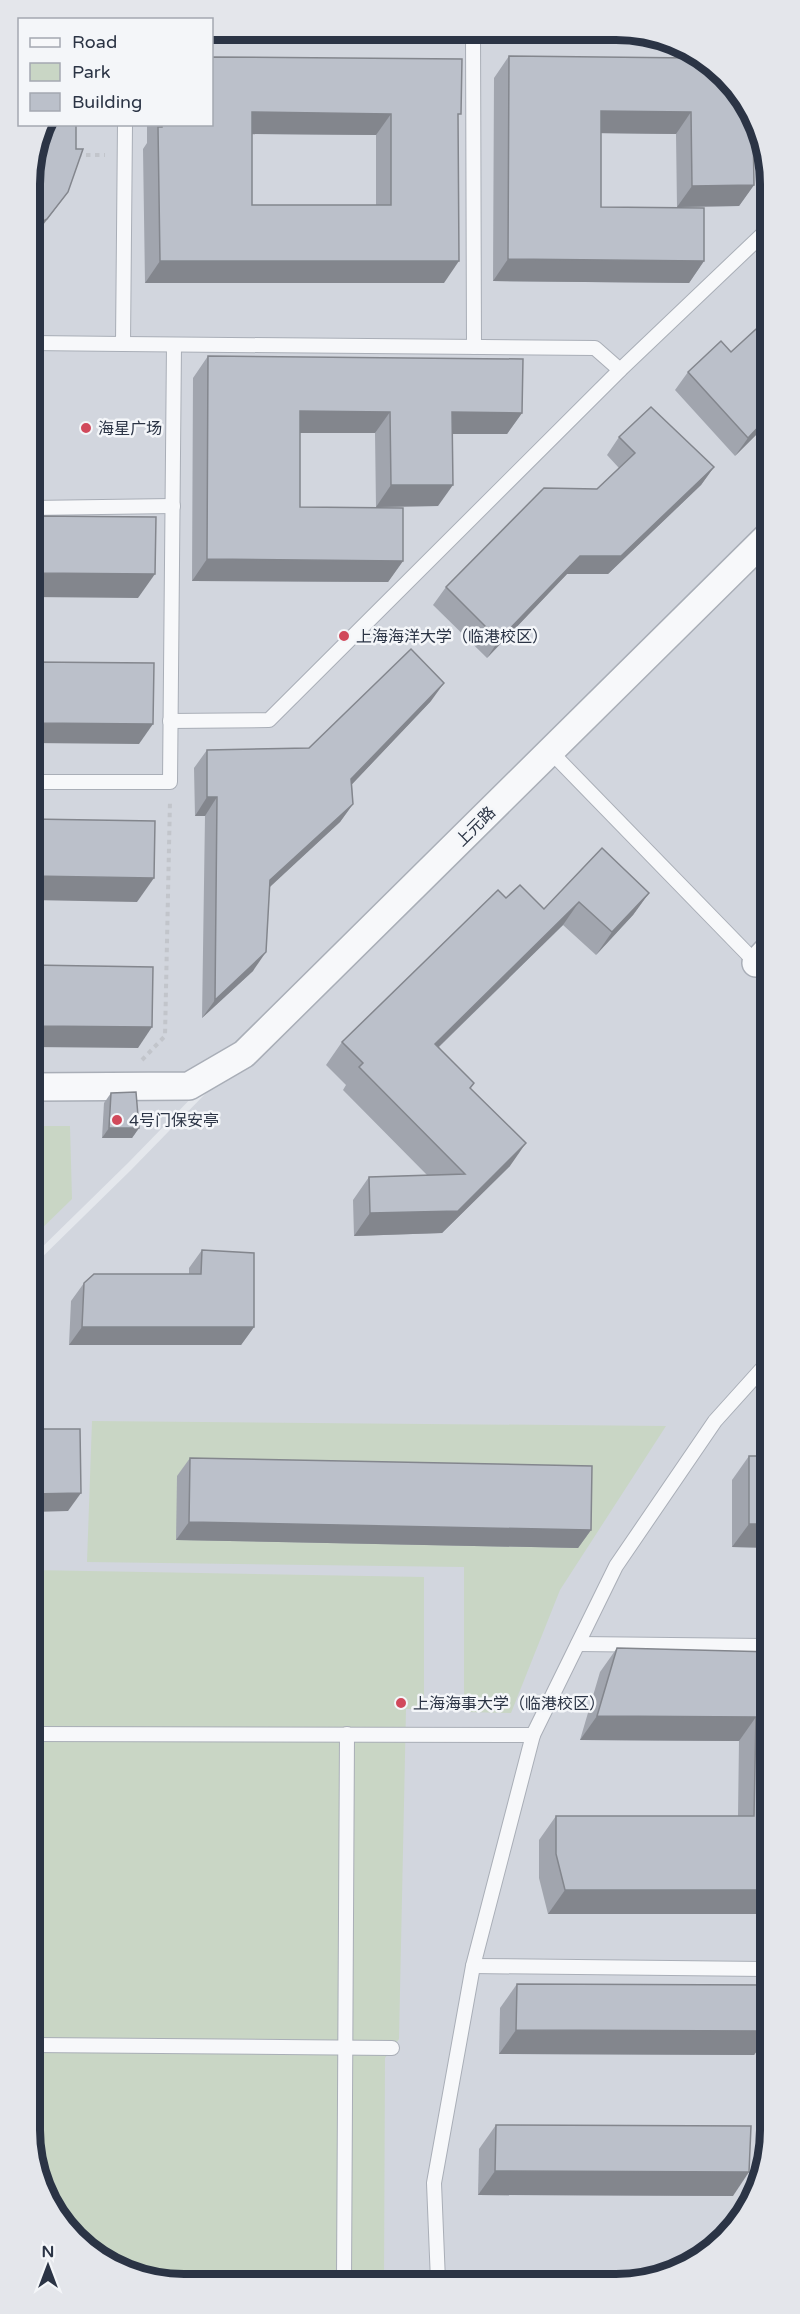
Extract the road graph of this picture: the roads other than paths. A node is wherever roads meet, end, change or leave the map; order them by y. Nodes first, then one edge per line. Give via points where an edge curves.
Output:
1 (473, 40) edge
2 (125, 126) edge
3 (760, 237) edge
4 (41, 343) edge
5 (123, 344) junction
6 (174, 345) junction
7 (474, 348) junction
8 (620, 370) junction
9 (173, 506) junction
10 (41, 508) edge
11 (760, 545) edge
12 (170, 721) junction
13 (550, 752) junction
14 (41, 782) edge
15 (760, 959) edge
16 (41, 1087) edge
17 (759, 1372) edge
18 (578, 1644) junction
19 (759, 1646) edge
20 (40, 1734) edge
21 (347, 1734) junction
22 (533, 1735) junction
23 (473, 1966) junction
24 (759, 1969) edge
25 (40, 2045) edge
26 (344, 2047) junction
27 (392, 2048) dead end
28 (344, 2274) edge
29 (438, 2274) edge

1 - 7 lane
2 - 5 lane
3 - 8 lane
4 - 5 lane
5 - 6 lane
6 - 7 lane
6 - 9 lane
7 - 8 lane via 595,348
8 - 12 lane via 269,720
9 - 10 lane
9 - 12 lane
11 - 13 street, 上元路
12 - 14 lane via 170,782
13 - 15 lane
13 - 16 street, 上元路 via 244,1054 189,1086
17 - 18 lane via 715,1421 616,1566
18 - 19 lane
18 - 22 lane
20 - 21 lane
21 - 22 lane
21 - 26 lane
22 - 23 lane
23 - 24 lane
23 - 29 lane via 434,2183
25 - 26 lane
26 - 27 lane
26 - 28 lane

